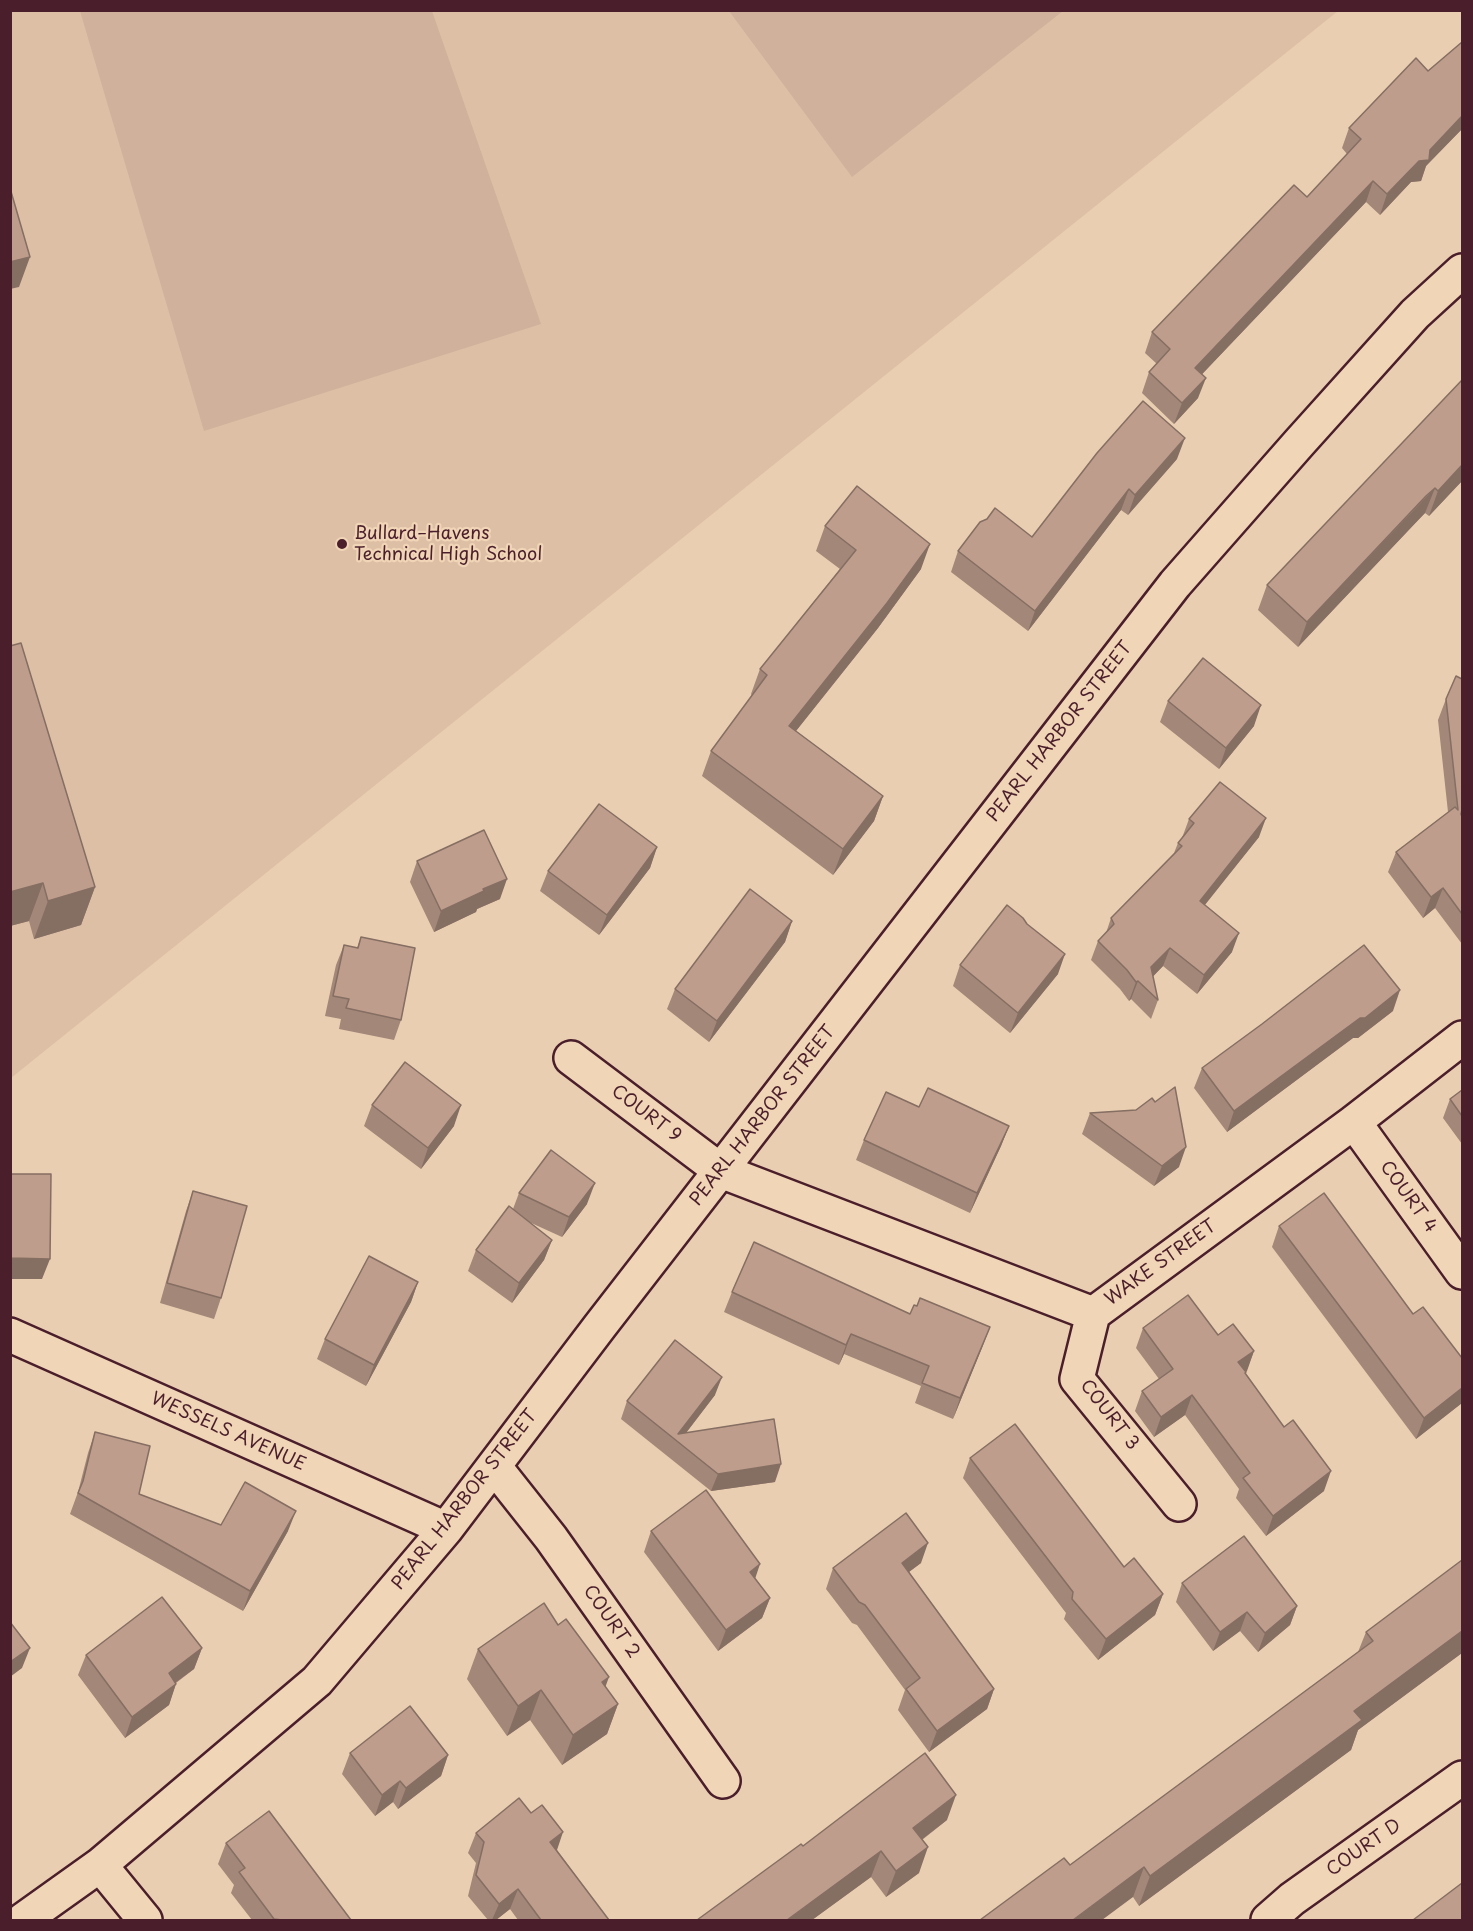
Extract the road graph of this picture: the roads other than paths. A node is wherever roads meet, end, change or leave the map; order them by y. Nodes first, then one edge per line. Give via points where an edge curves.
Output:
1 (1462, 271) edge
2 (1462, 1038) edge
3 (571, 1058) dead end
4 (1354, 1122) junction
5 (721, 1171) junction
6 (1462, 1272) edge
7 (1093, 1314) junction
8 (10, 1335) edge
9 (494, 1466) junction
10 (1179, 1504) dead end
11 (446, 1529) junction
12 (1462, 1778) edge
13 (723, 1781) dead end
14 (100, 1865) junction
15 (24, 1920) edge
16 (145, 1920) edge
17 (1268, 1920) edge

1 - 5 street, PEARL HARBOR STREET via 1415,314 1175,584
2 - 4 street, WAKE STREET
3 - 5 street, COURT 9
4 - 6 street, COURT 4
4 - 7 street, WAKE STREET
5 - 7 street, WAKE STREET
5 - 9 street, PEARL HARBOR STREET
7 - 10 street, COURT 3 via 1077,1379
8 - 11 street, WESSELS AVENUE
9 - 11 street, PEARL HARBOR STREET
9 - 13 street, COURT 2 via 551,1538
11 - 14 street, PEARL HARBOR STREET via 317,1681
12 - 17 street, COURT D
14 - 15 street, PEARL HARBOR STREET
14 - 16 street

